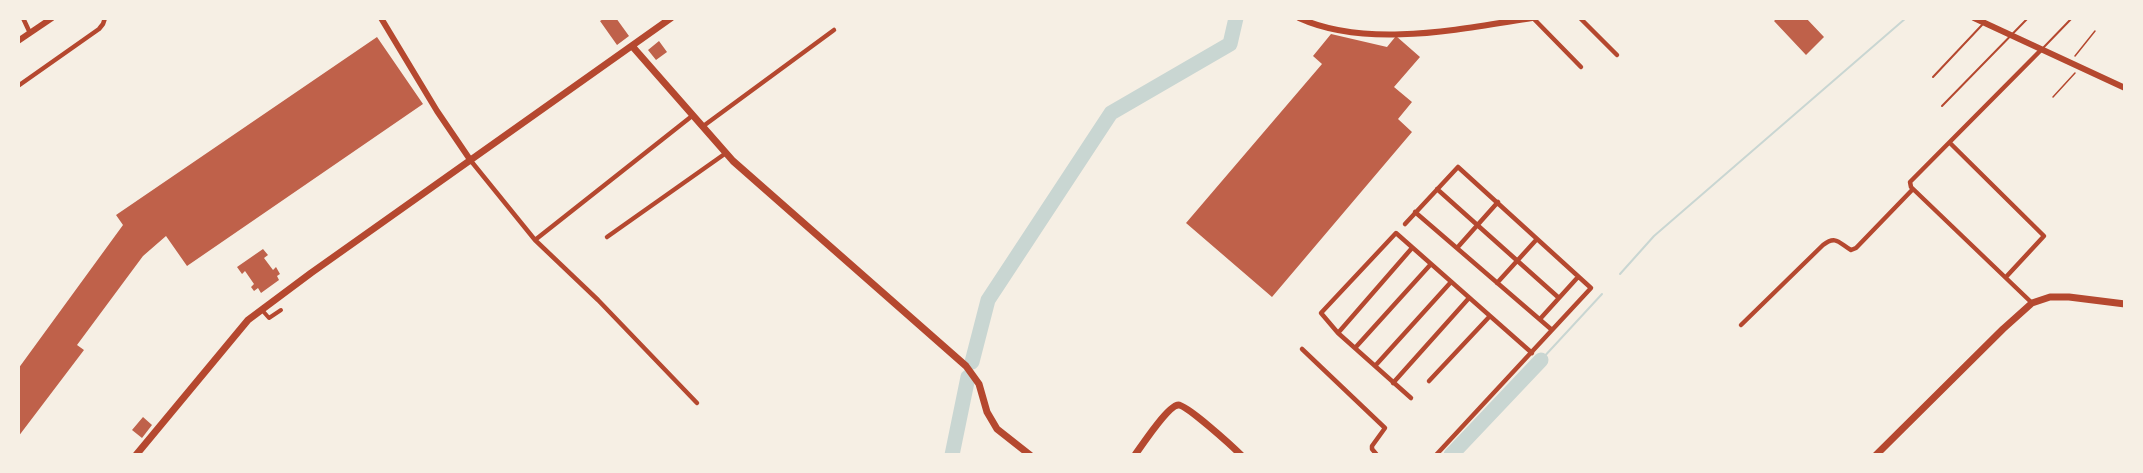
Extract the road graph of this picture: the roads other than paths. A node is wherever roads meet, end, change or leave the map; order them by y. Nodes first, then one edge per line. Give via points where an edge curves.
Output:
1 (23, 18) edge
2 (52, 18) edge
3 (105, 18) edge
4 (381, 18) edge
5 (671, 18) edge
6 (1299, 18) edge
7 (1532, 18) edge
8 (1580, 18) edge
9 (1974, 18) edge
10 (2028, 18) edge
11 (2072, 18) edge
12 (1984, 23) junction
13 (834, 30) dead end
14 (30, 33) junction
15 (2012, 36) junction
16 (18, 42) edge
17 (632, 46) junction
18 (2042, 50) junction
19 (1617, 55) dead end
20 (1581, 67) dead end
21 (1933, 77) dead end
22 (18, 86) edge
23 (2125, 88) edge
24 (1942, 106) dead end
25 (692, 116) junction
26 (702, 126) junction
27 (1950, 142) junction
28 (726, 153) junction
29 (471, 161) junction
30 (1437, 189) junction
31 (1913, 189) junction
32 (1498, 202) junction
33 (1415, 212) junction
34 (1405, 224) dead end
35 (1477, 225) junction
36 (607, 237) dead end
37 (1537, 239) junction
38 (535, 240) junction
39 (1412, 248) junction
40 (1457, 248) junction
41 (1517, 261) junction
42 (1431, 264) junction
43 (1578, 277) junction
44 (2006, 277) junction
45 (1451, 282) junction
46 (1497, 283) junction
47 (1469, 298) junction
48 (1559, 298) junction
49 (2032, 303) junction
50 (2125, 304) edge
51 (281, 309) dead end
52 (262, 310) junction
53 (1490, 316) junction
54 (1540, 319) junction
55 (1741, 325) dead end
56 (1552, 330) junction
57 (1338, 333) junction
58 (1355, 348) junction
59 (1302, 349) dead end
60 (1532, 353) junction
61 (1375, 366) junction
62 (1429, 381) dead end
63 (1394, 382) junction
64 (1411, 398) dead end
65 (697, 403) dead end
66 (135, 455) edge
67 (1030, 455) edge
68 (1135, 455) edge
69 (1241, 455) edge
70 (1377, 455) edge
71 (1436, 455) edge
72 (1876, 455) edge

1 - 14 street
2 - 14 street
3 - 22 street via 99,29
4 - 29 street
5 - 17 main road
6 - 7 street via 1337,30 1393,34
7 - 20 street
8 - 19 street
9 - 12 street
10 - 15 lane
11 - 18 lane
12 - 15 street
12 - 21 lane
13 - 26 street
14 - 16 street
15 - 18 street
15 - 24 lane
17 - 25 main road
17 - 29 main road
18 - 23 street
18 - 27 street
25 - 26 main road
25 - 38 street
26 - 28 main road
27 - 31 street via 1910,182
27 - 44 street via 2044,236
28 - 36 street
28 - 67 main road via 966,366 979,384 997,429
29 - 38 street
29 - 52 main road
30 - 32 street via 1458,167
30 - 33 street
30 - 35 street
31 - 44 street
31 - 55 street via 1856,248 1851,250 1835,239 1823,245
32 - 35 street
32 - 37 street
33 - 34 street
33 - 40 street
35 - 40 street
35 - 41 street
37 - 41 street
37 - 43 street
38 - 65 street
39 - 42 street
39 - 57 street
39 - 57 street via 1396,233 1322,311
40 - 46 street
41 - 46 street
41 - 48 street
42 - 45 street
42 - 58 street
43 - 48 street
43 - 56 street via 1591,288
44 - 49 street
45 - 47 street
45 - 61 street
46 - 54 street
47 - 53 street
47 - 63 street
48 - 54 street
49 - 50 main road via 2050,297 2069,297
49 - 72 main road
51 - 52 street via 269,318
52 - 66 main road via 248,320
53 - 60 street
53 - 62 street
54 - 56 street
56 - 60 street
57 - 58 street
58 - 61 street
59 - 70 street via 1385,428 1372,446
60 - 71 street
61 - 63 street
63 - 64 street
68 - 69 main road via 1174,407 1182,405

